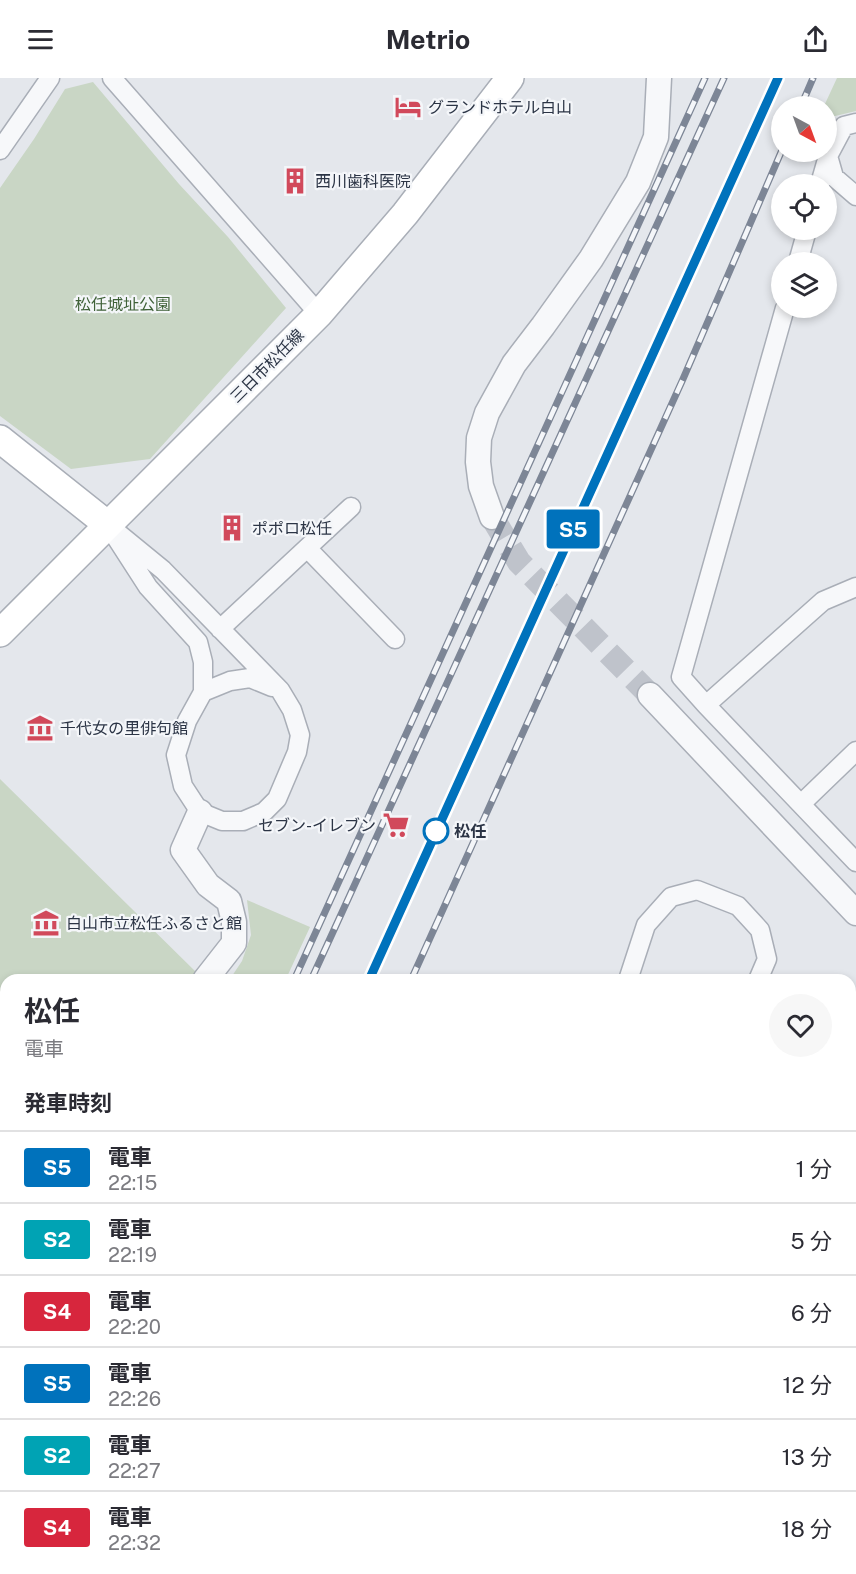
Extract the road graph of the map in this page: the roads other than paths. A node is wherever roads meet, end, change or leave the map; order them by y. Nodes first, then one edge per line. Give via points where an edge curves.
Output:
1 (50, 78) edge
2 (112, 78) edge
3 (510, 78) edge
4 (659, 78) edge
5 (856, 123) edge
6 (837, 139) edge
7 (0, 150) edge
8 (830, 162) edge
9 (856, 196) edge
10 (319, 314) junction
11 (782, 318) edge
12 (0, 439) edge
13 (351, 507) dead end
14 (492, 517) tunnel mouth
15 (108, 525) junction
16 (307, 548) junction
17 (856, 586) edge
18 (220, 629) junction
19 (0, 633) edge
20 (395, 639) dead end
21 (280, 690) junction
22 (203, 692) junction
23 (650, 695) tunnel mouth
24 (706, 705) junction
25 (856, 751) edge
26 (801, 804) junction
27 (200, 812) junction
28 (856, 862) edge
29 (856, 914) edge
30 (210, 974) edge
31 (630, 974) edge
32 (760, 974) edge

1 - 7 street
2 - 10 street
3 - 10 main road, 三日市松任線 via 405,214
4 - 14 street via 656,137 638,182 591,259 514,364 487,413 479,438 478,462 481,486
5 - 6 street via 844,126
8 - 9 street via 834,177
10 - 15 main road, 三日市松任線
11 - 24 street via 681,677
12 - 15 main road
13 - 16 street
15 - 18 street via 163,570
15 - 19 main road, 三日市松任線
15 - 22 street via 148,587 198,642
16 - 18 street
16 - 20 street
17 - 24 street via 823,601
18 - 21 street
21 - 22 street via 250,678
21 - 27 street via 300,735 277,799 264,812 243,821 222,821
22 - 27 street via 187,721 176,755 183,786
23 - 29 street
24 - 26 street
25 - 26 street
26 - 28 street
27 - 30 street via 183,850 208,885 229,901 234,922 234,943
31 - 32 street via 646,925 671,897 698,890 738,906 760,930 766,959

